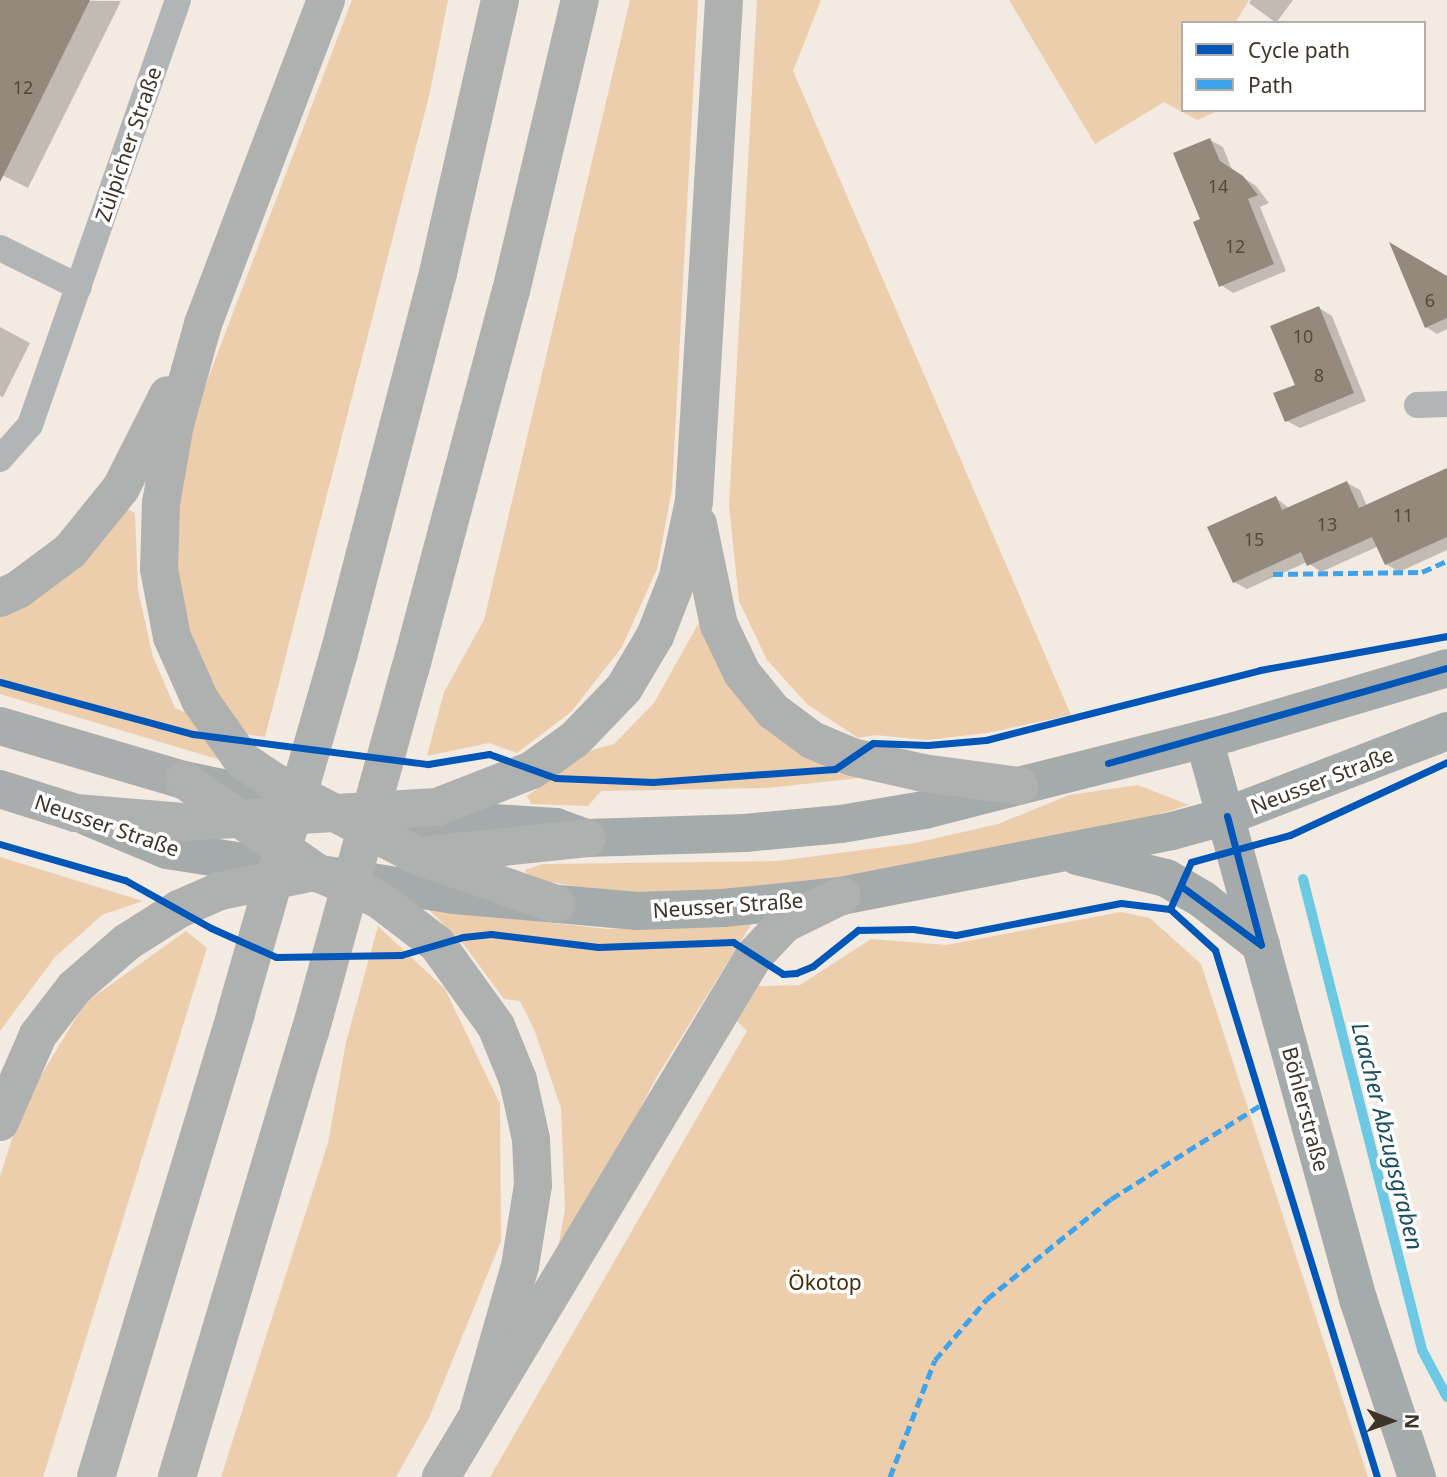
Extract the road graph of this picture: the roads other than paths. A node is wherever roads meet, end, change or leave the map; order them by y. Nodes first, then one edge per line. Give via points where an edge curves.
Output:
1 (178, 0) edge
2 (326, 0) edge
3 (500, 0) edge
4 (580, 0) edge
5 (724, 0) edge
6 (0, 248) edge
7 (79, 287) junction
8 (203, 324) junction
9 (1447, 404) edge
10 (1417, 405) dead end
11 (0, 459) edge
12 (694, 500) junction
13 (0, 598) edge
14 (1447, 668) edge
15 (0, 726) edge
16 (1447, 731) edge
17 (1203, 739) junction
18 (184, 779) junction
19 (1019, 786) junction
20 (0, 789) edge
21 (335, 812) junction
22 (76, 813) junction
23 (1227, 816) junction
24 (236, 817) junction
25 (587, 838) junction
26 (1068, 854) junction
27 (418, 856) junction
28 (318, 873) junction
29 (841, 896) junction
30 (556, 904) junction
31 (1261, 945) junction
32 (0, 1122) edge
33 (479, 1410) junction
34 (96, 1477) edge
35 (177, 1477) edge
36 (441, 1477) edge
37 (1417, 1477) edge

1 - 7 street, Zülpicher Straße
2 - 8 highway
3 - 34 highway, bridge via 438,273 338,657
4 - 35 highway, bridge via 511,291 410,670 310,1032
5 - 12 highway
6 - 7 street
7 - 11 street, Zülpicher Straße via 30,425
8 - 13 highway via 121,488 70,551
8 - 21 highway via 175,424 161,503 159,569 172,637 200,700 242,760
9 - 10 street
12 - 19 highway via 703,568 719,625 742,673 773,711 812,740 852,757 923,773
12 - 21 highway via 678,577 655,636 624,688 575,739 532,770 465,799 437,807
14 - 17 main road
15 - 18 main road
16 - 23 main road, Neusser Straße
17 - 19 main road
17 - 23 main road, Böhlerstraße
18 - 21 main road
18 - 24 highway
19 - 25 main road via 924,810 841,824 745,833
20 - 22 main road, Neusser Straße
21 - 24 highway
21 - 25 main road via 556,827
21 - 27 highway
22 - 24 highway via 183,822
22 - 28 main road, Neusser Straße via 167,850
23 - 26 main road, Neusser Straße
23 - 31 main road, Böhlerstraße
24 - 28 highway
25 - 27 highway
26 - 29 main road, Neusser Straße
26 - 31 main road via 1166,878 1202,899
27 - 28 highway
27 - 30 highway via 493,886
28 - 30 main road, Neusser Straße via 455,895
28 - 32 highway via 280,876 220,891 178,909 127,942 74,988 38,1035
28 - 33 highway via 378,899 437,944 496,1026 518,1080 531,1139 529,1224
29 - 30 main road, Neusser Straße via 637,911
29 - 33 highway via 784,924 754,956 561,1283
31 - 37 main road, Böhlerstraße via 1358,1299
33 - 36 highway

